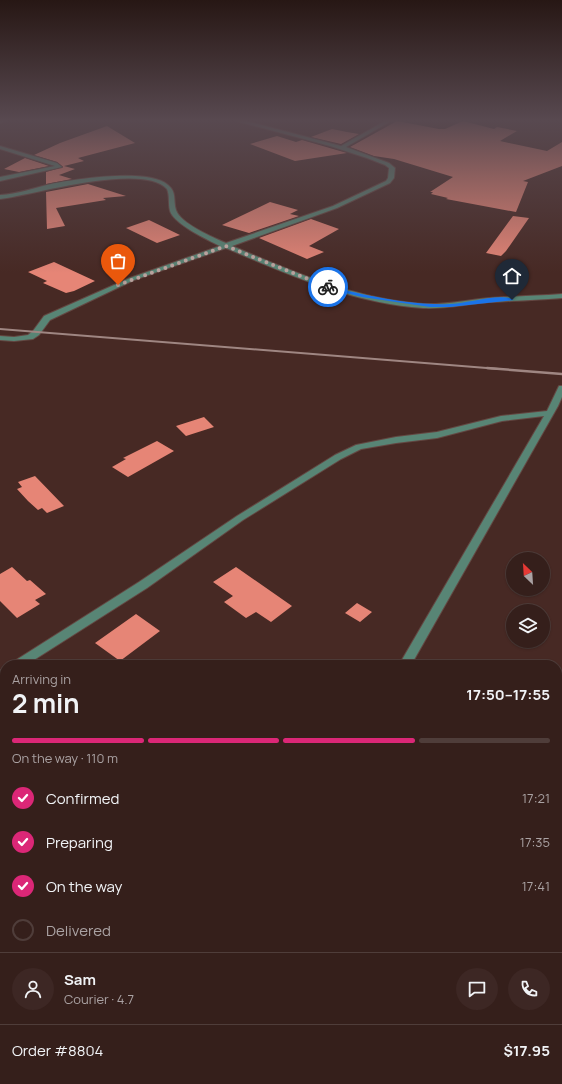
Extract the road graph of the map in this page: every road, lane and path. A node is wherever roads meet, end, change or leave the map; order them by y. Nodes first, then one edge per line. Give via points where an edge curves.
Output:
1 (36, 172) edge
2 (392, 172) edge
3 (0, 179) edge
4 (0, 197) edge
5 (226, 246) junction
6 (562, 296) edge
7 (0, 338) edge
8 (562, 388) edge
9 (550, 413) junction
10 (25, 660) edge
11 (407, 660) edge

1 - 3 street
2 - 5 street via 388,182 335,207
4 - 5 street via 79,182 126,177 152,178 168,187 176,216
5 - 6 street via 323,286 408,303 450,306
5 - 7 street via 132,279 47,318 30,337
8 - 9 street
9 - 10 street via 501,419 437,435 359,447 338,457 240,518 143,585
9 - 11 street

